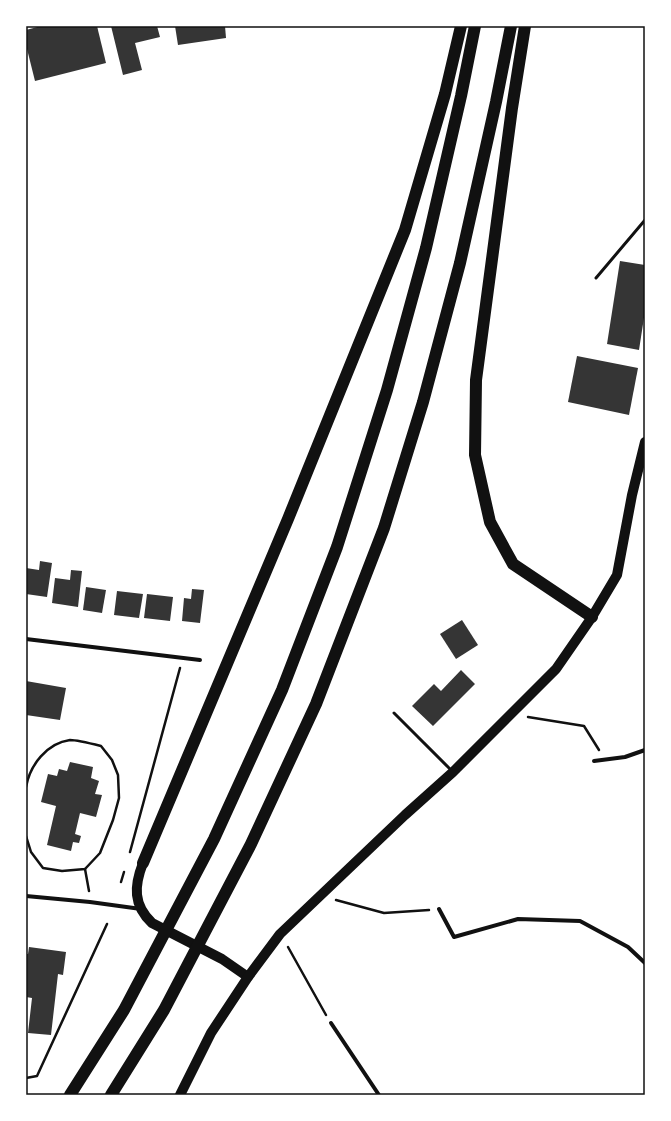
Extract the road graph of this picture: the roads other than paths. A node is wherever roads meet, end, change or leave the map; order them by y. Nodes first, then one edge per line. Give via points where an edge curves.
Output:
1 (461, 26) edge
2 (475, 26) edge
3 (511, 26) edge
4 (525, 26) edge
5 (645, 220) edge
6 (596, 278) dead end
7 (645, 442) edge
8 (592, 617) junction
9 (26, 639) edge
10 (200, 660) dead end
11 (394, 713) dead end
12 (645, 750) edge
13 (594, 761) dead end
14 (453, 772) junction
15 (143, 863) joint
16 (26, 896) edge
17 (439, 909) road end
18 (141, 910) junction
19 (645, 963) edge
20 (248, 977) junction
21 (331, 1023) road end
22 (70, 1095) edge
23 (111, 1095) edge
24 (180, 1095) edge
25 (379, 1095) edge

1 - 15 highway via 445,94 405,230 288,519
2 - 22 highway via 426,248 387,390 337,547 282,690 207,853 124,1010
3 - 23 highway via 460,263 423,402 384,528 316,704 251,844 164,1010
4 - 8 highway via 476,380 475,455 490,522 513,564
5 - 6 lane
7 - 8 main road via 617,575
8 - 14 main road via 556,669
9 - 10 street
11 - 14 lane
12 - 13 street
14 - 20 main road via 280,934
15 - 18 main road via 136,887
16 - 18 street
17 - 19 street via 454,937 518,919 580,922 628,947
18 - 20 main road via 152,923 222,959
20 - 24 main road via 211,1033
21 - 25 street

